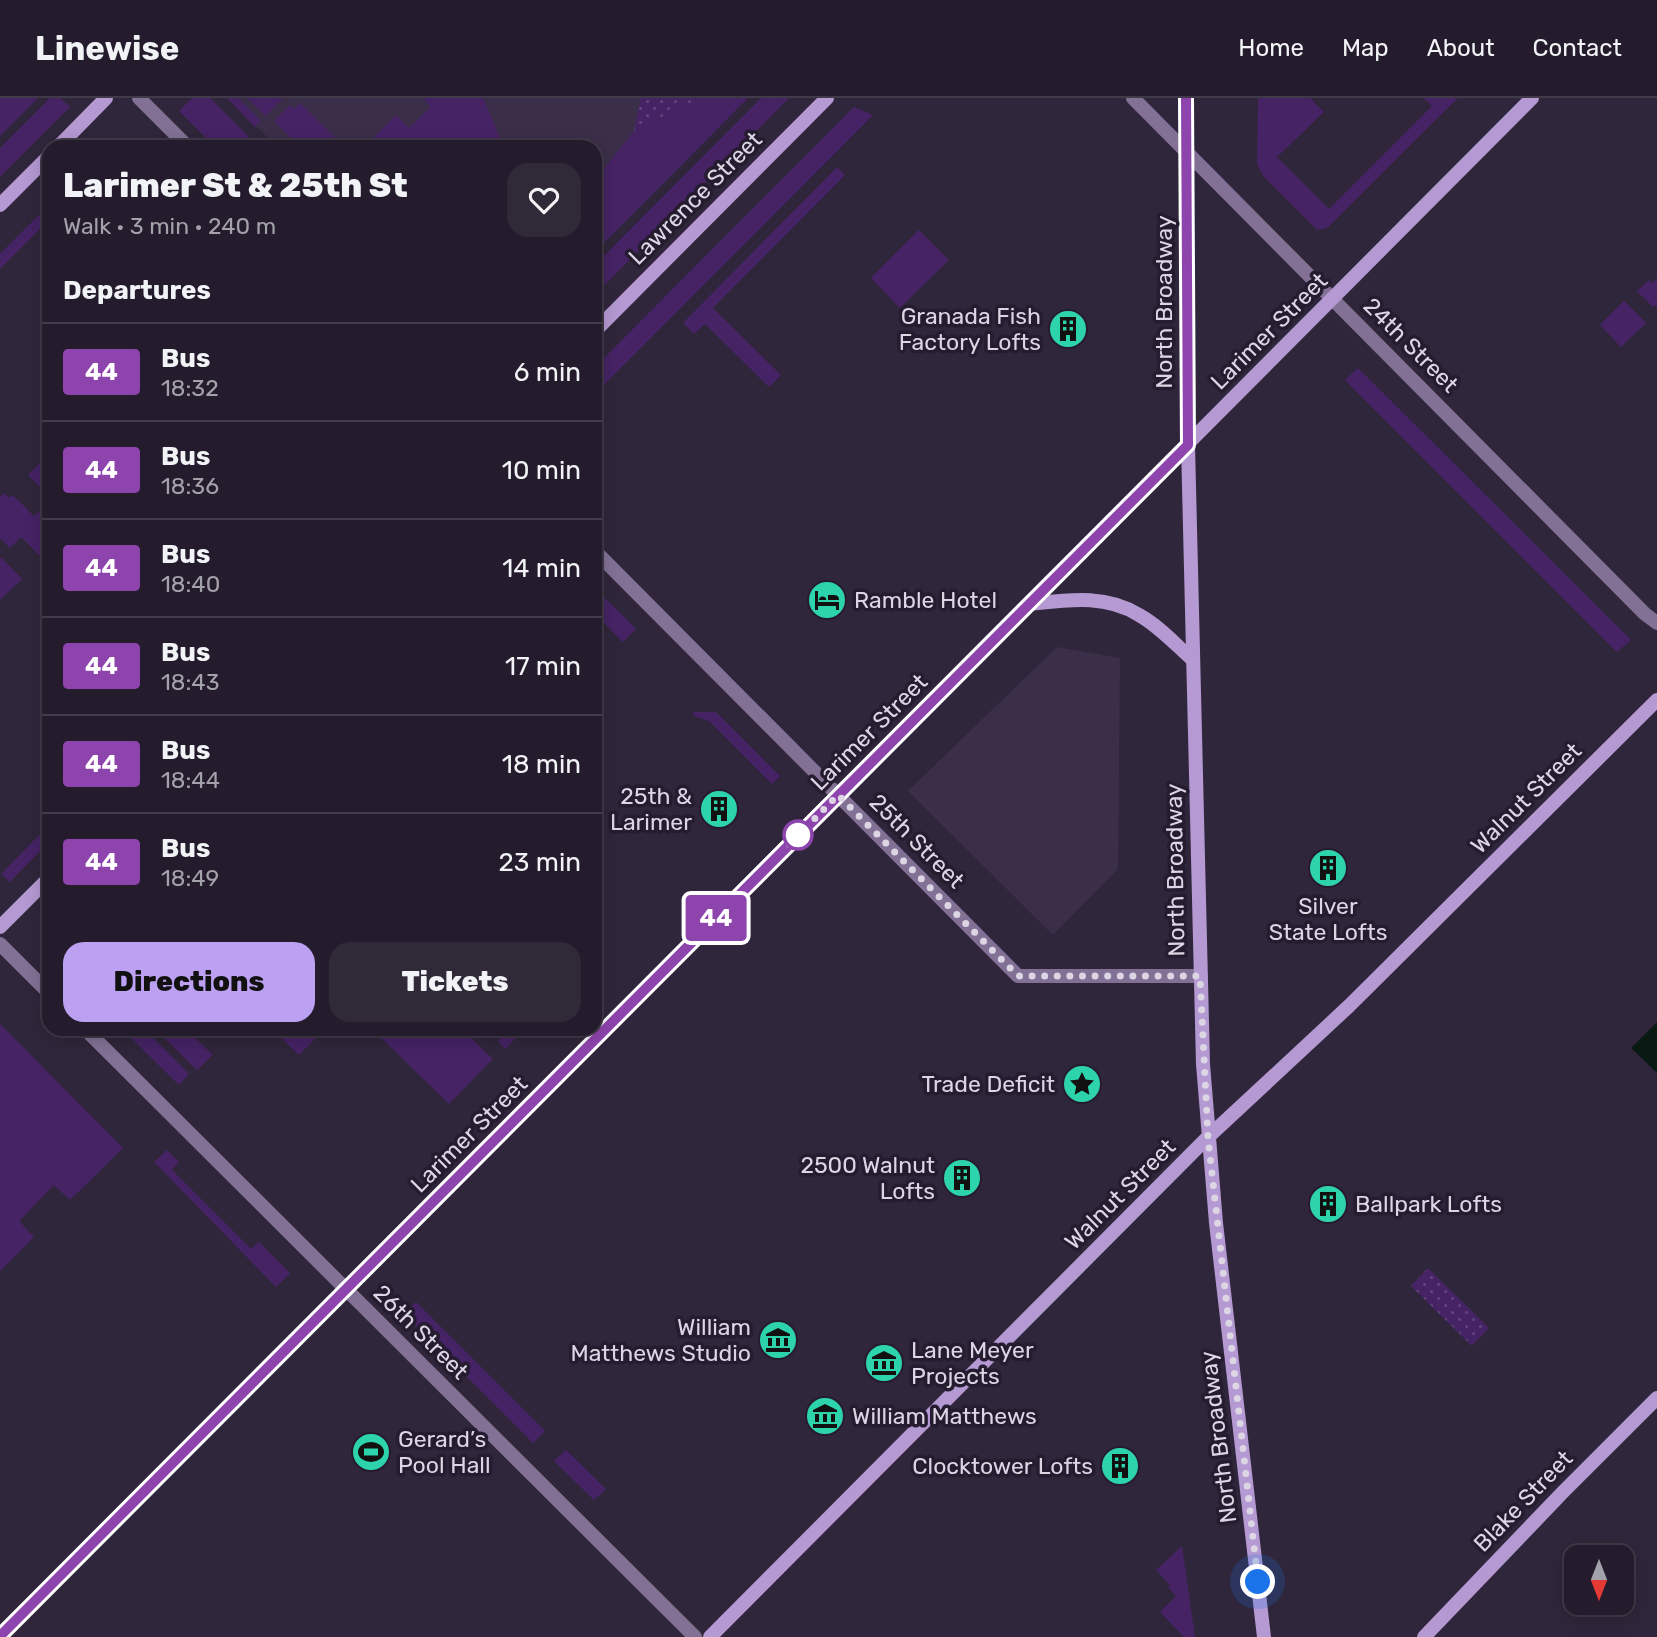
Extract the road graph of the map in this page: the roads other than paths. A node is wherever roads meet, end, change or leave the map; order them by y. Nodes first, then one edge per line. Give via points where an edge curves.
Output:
1 (106, 98) edge
2 (139, 98) edge
3 (827, 98) edge
4 (1133, 98) edge
5 (1186, 98) edge
6 (1532, 98) edge
7 (65, 140) edge
8 (181, 140) edge
9 (1186, 151) junction
10 (42, 163) edge
11 (0, 205) edge
12 (1332, 298) junction
13 (602, 324) edge
14 (1188, 445) junction
15 (602, 558) edge
16 (1029, 604) junction
17 (1657, 623) edge
18 (1193, 660) junction
19 (1657, 700) edge
20 (838, 795) junction
21 (42, 885) edge
22 (0, 927) edge
23 (0, 944) edge
24 (1200, 976) junction
25 (42, 986) edge
26 (602, 1032) edge
27 (92, 1036) edge
28 (598, 1036) edge
29 (1208, 1138) junction
30 (346, 1289) junction
31 (1657, 1398) edge
32 (0, 1636) edge
33 (695, 1637) edge
34 (710, 1637) edge
35 (1264, 1637) edge
36 (1424, 1637) edge

1 - 7 street
2 - 8 street
3 - 13 street, Lawrence Street
4 - 9 street, 24th Street
5 - 9 street, North Broadway
6 - 12 street, Larimer Street
9 - 12 street, 24th Street
9 - 14 street, North Broadway
10 - 11 street
12 - 14 street, Larimer Street
12 - 17 street, 24th Street
14 - 16 street, Larimer Street
14 - 18 street, North Broadway
15 - 20 street, 25th Street
16 - 18 street via 1078,599 1117,604 1141,615
16 - 20 street, Larimer Street
18 - 24 street, North Broadway
19 - 29 street, Walnut Street via 1349,1006
20 - 24 street, 25th Street via 1018,976
20 - 26 street, Larimer Street
21 - 22 street
23 - 25 street
24 - 29 street, North Broadway
27 - 30 street, 26th Street
28 - 30 street, Larimer Street
29 - 34 street, Walnut Street
29 - 35 street, North Broadway
30 - 32 street, Larimer Street
30 - 33 street, 26th Street
31 - 36 street, Blake Street

